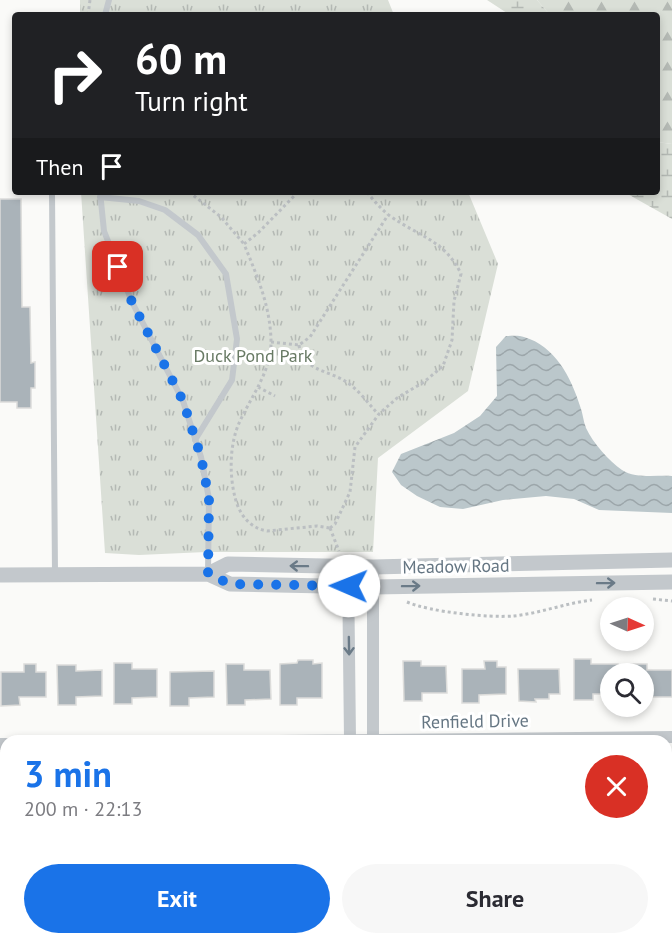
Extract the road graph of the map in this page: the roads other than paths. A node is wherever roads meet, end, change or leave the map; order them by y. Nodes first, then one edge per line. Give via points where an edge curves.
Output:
1 (52, 195) edge
2 (100, 195) edge
3 (106, 195) edge
4 (195, 440) junction
5 (672, 560) edge
6 (348, 566) junction
7 (373, 567) junction
8 (55, 574) junction
9 (208, 574) junction
10 (0, 575) edge
11 (672, 582) edge
12 (349, 586) junction
13 (373, 587) junction
14 (350, 735) edge
15 (373, 735) edge

1 - 8 lane
2 - 4 lane via 104,231 132,302 183,401
3 - 4 lane via 165,210 198,234 226,274 237,339 232,380
4 - 9 lane via 209,499
5 - 7 street, Meadow Road
6 - 7 street, Meadow Road
6 -> 9 street, Meadow Road via 228,564
6 - 12 street
7 - 13 street
8 - 9 street, Meadow Road
8 - 10 street, Meadow Road
9 - 12 street, Meadow Road via 230,584
13 -> 11 street, Meadow Road
12 - 13 street, Meadow Road
12 -> 14 street
13 - 15 street

